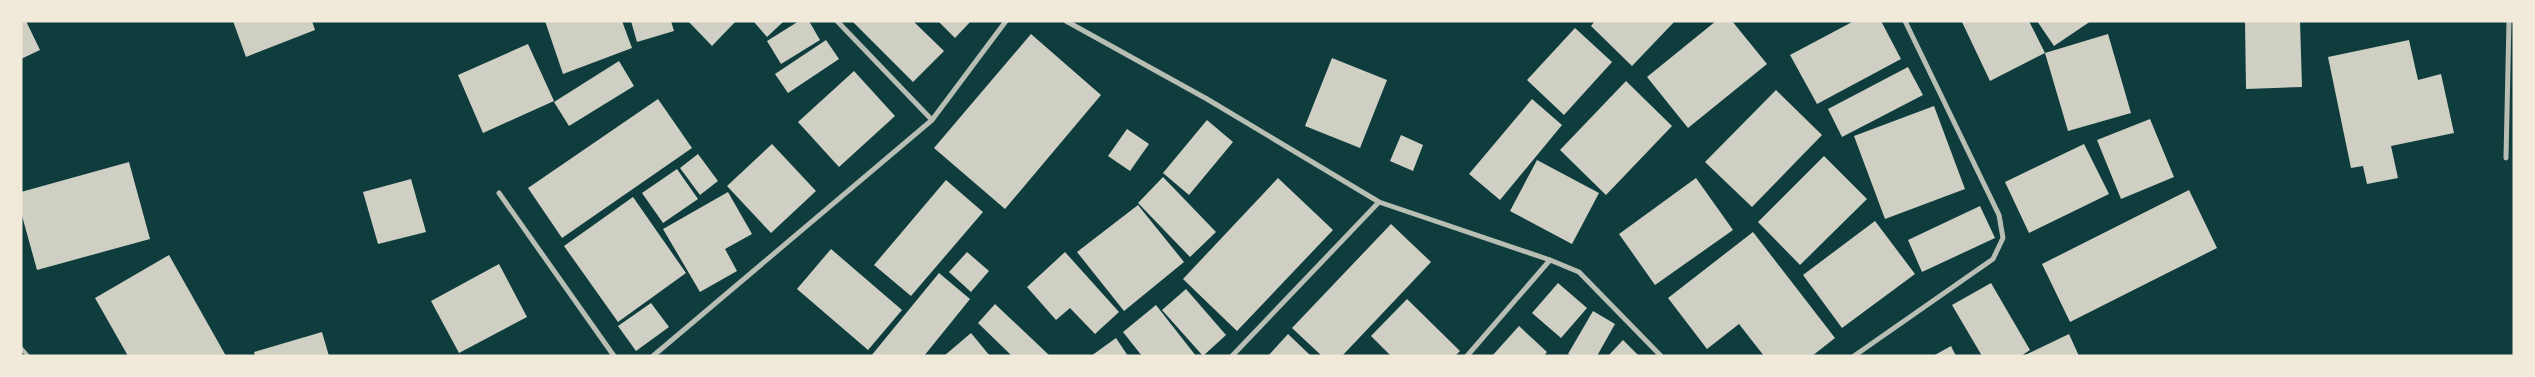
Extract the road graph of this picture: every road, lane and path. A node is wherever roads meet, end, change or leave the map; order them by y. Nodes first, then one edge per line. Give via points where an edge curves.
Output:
1 (837, 21) edge
2 (1006, 21) edge
3 (1066, 21) edge
4 (1905, 21) edge
5 (2509, 21) edge
6 (932, 120) junction
7 (2506, 158) dead end
8 (498, 193) dead end
9 (1379, 202) junction
10 (1550, 260) junction
11 (21, 348) edge
12 (28, 356) edge
13 (614, 356) edge
14 (653, 356) edge
15 (1232, 356) edge
16 (1467, 356) edge
17 (1661, 356) edge
18 (1854, 356) edge

1 - 6 street
2 - 6 street
3 - 9 street via 1207,99
4 - 18 street via 1999,215 2003,238 1994,259
5 - 7 street
6 - 14 street
8 - 13 street
9 - 10 street
9 - 15 street
10 - 16 street
10 - 17 street via 1578,272
11 - 12 lane

